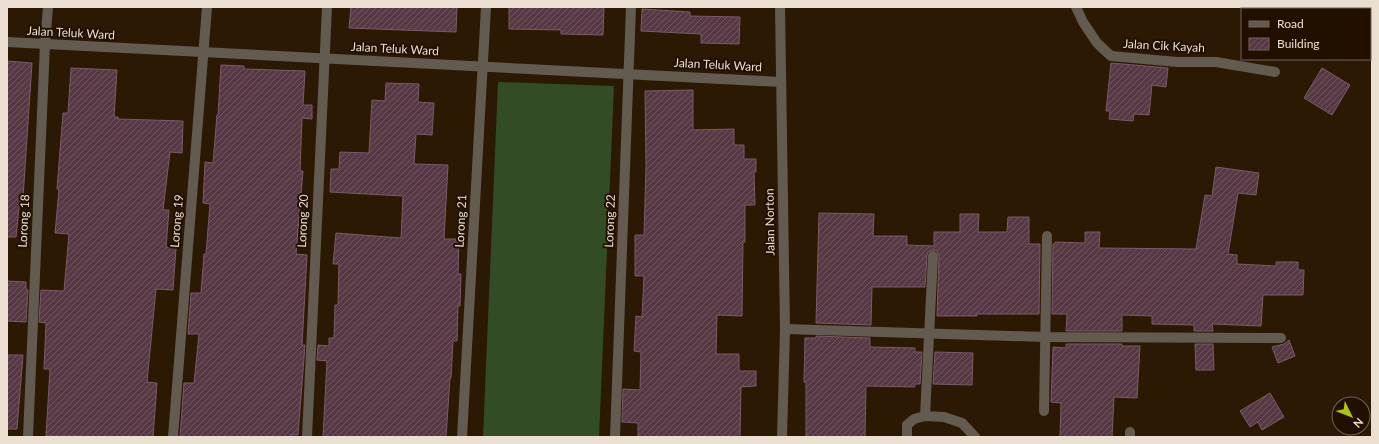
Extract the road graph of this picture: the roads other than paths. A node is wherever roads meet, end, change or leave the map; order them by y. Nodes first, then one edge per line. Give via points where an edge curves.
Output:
1 (48, 7) edge
2 (207, 7) edge
3 (327, 7) edge
4 (486, 7) edge
5 (631, 7) edge
6 (780, 7) edge
7 (1076, 7) edge
8 (7, 42) edge
9 (45, 44) junction
10 (204, 52) junction
11 (324, 58) junction
12 (483, 66) junction
13 (1275, 72) dead end
14 (629, 74) junction
15 (781, 82) junction
16 (1047, 236) dead end
17 (933, 256) dead end
18 (785, 329) junction
19 (929, 334) junction
20 (1045, 337) junction
21 (1281, 338) dead end
22 (1044, 411) dead end
23 (925, 416) junction
24 (28, 437) edge
25 (172, 437) edge
26 (307, 437) edge
27 (462, 437) edge
28 (615, 437) edge
29 (782, 437) edge
30 (907, 437) edge
31 (975, 437) edge

1 - 9 street, Lorong 18
2 - 10 street, Lorong 19
3 - 11 street, Lorong 20
4 - 12 street, Lorong 21
5 - 14 street, Lorong 22
6 - 15 street, Jalan Norton
7 - 13 street, Jalan Cik Kayah via 1097,43 1111,56 1177,62 1216,62
8 - 9 street, Jalan Teluk Ward
9 - 10 street, Jalan Teluk Ward
9 - 24 street, Lorong 18
10 - 11 street, Jalan Teluk Ward
10 - 25 street, Lorong 19
11 - 12 street, Jalan Teluk Ward
11 - 26 street, Lorong 20
12 - 14 street, Jalan Teluk Ward
12 - 27 street, Lorong 21
14 - 15 street, Jalan Teluk Ward
14 - 28 street, Lorong 22
15 - 18 street, Jalan Norton
16 - 20 street
17 - 19 street
18 - 19 street
18 - 29 street, Jalan Norton
19 - 20 street
19 - 23 street
20 - 21 street
20 - 22 street
23 - 30 street via 914,418 908,425
23 - 31 street via 944,417 962,423

